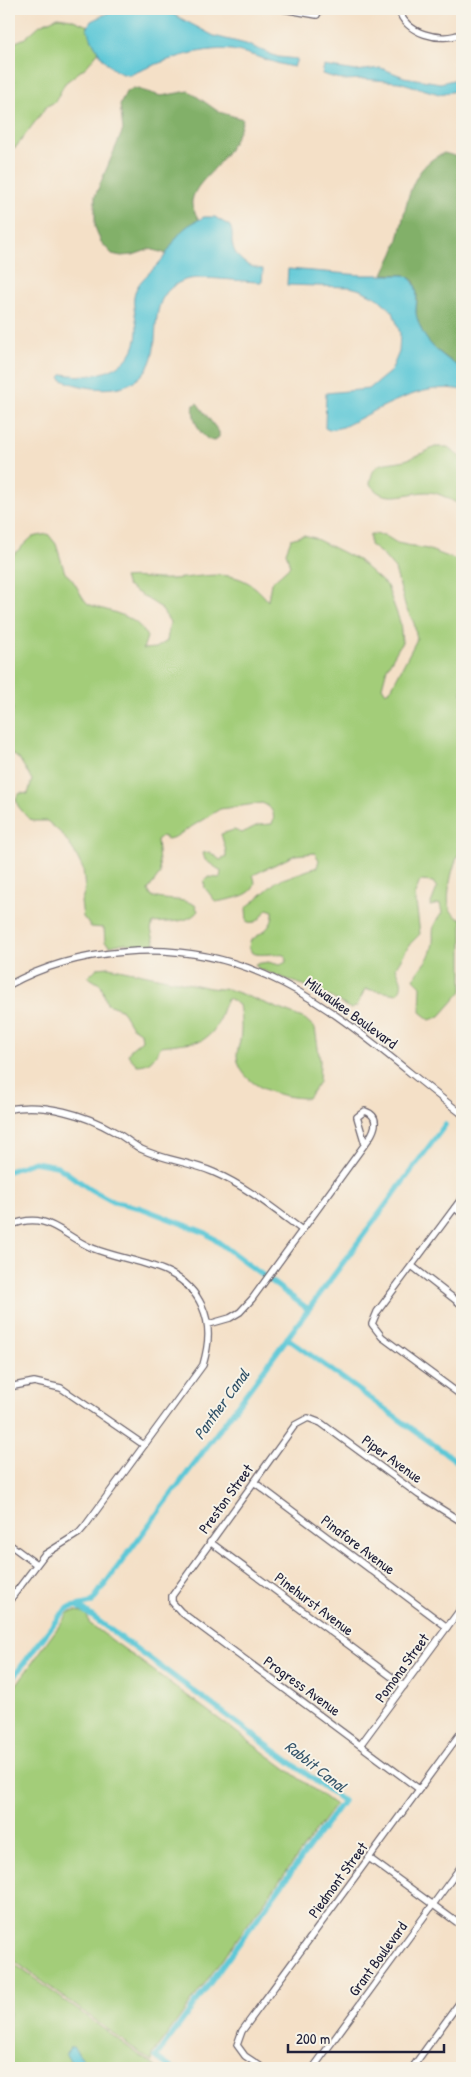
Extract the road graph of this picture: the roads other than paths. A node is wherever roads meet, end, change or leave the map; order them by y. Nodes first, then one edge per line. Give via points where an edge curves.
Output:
1 (283, 9) edge
2 (399, 9) edge
3 (318, 12) edge
4 (462, 33) edge
5 (9, 985) edge
6 (9, 1110) edge
7 (462, 1114) edge
8 (365, 1144) junction
9 (462, 1198) edge
10 (455, 1208) junction
11 (462, 1214) edge
12 (9, 1226) edge
13 (302, 1230) junction
14 (412, 1266) junction
15 (462, 1304) edge
16 (208, 1324) junction
17 (9, 1387) edge
18 (462, 1396) edge
19 (308, 1418) joint
20 (144, 1445) junction
21 (254, 1482) junction
22 (462, 1522) edge
23 (210, 1542) junction
24 (9, 1544) edge
25 (36, 1564) junction
26 (9, 1601) edge
27 (172, 1602) joint
28 (462, 1607) edge
29 (447, 1627) junction
30 (404, 1686) junction
31 (462, 1731) edge
32 (361, 1744) junction
33 (419, 1789) junction
34 (369, 1858) junction
35 (462, 1865) edge
36 (433, 1904) junction
37 (462, 1926) edge
38 (462, 1999) edge
39 (263, 2068) edge
40 (313, 2068) edge
41 (412, 2068) edge

1 - 3 street
2 - 4 street via 406,24 416,30 446,37
5 - 7 street, Milwaukee Boulevard via 40,970 84,956 152,949 226,960 264,972 303,993 373,1043
6 - 13 street via 54,1110 90,1120 118,1133 141,1149 225,1177
8 - 8 street via 375,1127 375,1118 365,1111 357,1116
8 - 13 street
9 - 10 street
10 - 11 street
10 - 14 street
12 - 16 street via 22,1221 44,1221 92,1248 168,1271 195,1293
13 - 16 street via 263,1286 240,1312
14 - 15 street
14 - 18 street via 377,1312 372,1324 382,1337
16 - 20 street via 203,1365
17 - 20 street via 34,1382 61,1388
19 - 21 street, Preston Street via 296,1425
19 - 22 street, Piper Avenue via 321,1423
20 - 25 street via 79,1533 44,1555
21 - 23 street, Preston Street
21 - 29 street, Pinafore Avenue
23 - 27 street, Preston Street via 174,1590
23 - 30 street, Pinehurst Avenue
24 - 25 street
25 - 26 street
27 - 32 street, Progress Avenue via 181,1612
28 - 29 street, Pomona Street
29 - 30 street, Pomona Street
30 - 32 street, Pomona Street
31 - 33 street, Piedmont Street
32 - 33 street, Progress Avenue
33 - 34 street, Piedmont Street
34 - 36 street
34 - 39 street, Piedmont Street via 242,2031 237,2045
35 - 36 street, Grant Boulevard
36 - 37 street
36 - 40 street, Grant Boulevard
38 - 41 street

